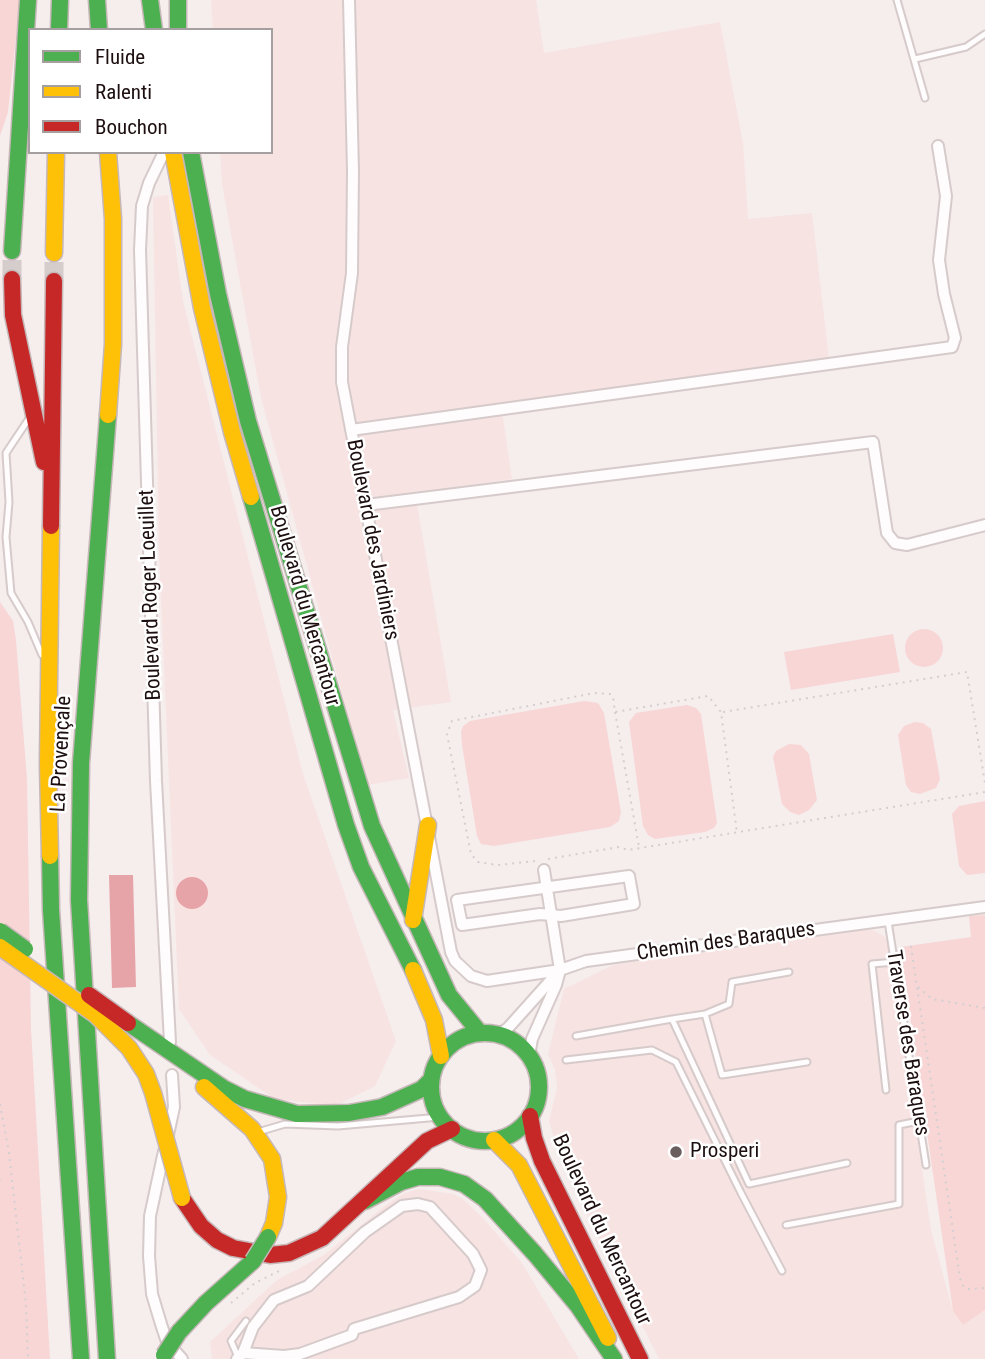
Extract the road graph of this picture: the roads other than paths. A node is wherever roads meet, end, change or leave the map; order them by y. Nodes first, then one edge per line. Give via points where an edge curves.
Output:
1 (28, 0) edge
2 (60, 0) edge
3 (97, 0) edge
4 (150, 0) edge
5 (178, 0) edge
6 (349, 0) edge
7 (897, 0) edge
8 (59, 28) edge
9 (99, 28) edge
10 (154, 28) edge
11 (178, 28) edge
12 (985, 34) edge
13 (915, 60) junction
14 (925, 98) dead end
15 (938, 146) dead end
16 (56, 154) edge
17 (108, 154) edge
18 (163, 154) edge
19 (173, 154) edge
20 (191, 154) edge
21 (12, 251) tunnel mouth
22 (54, 253) tunnel mouth
23 (12, 279) tunnel mouth
24 (54, 281) tunnel mouth
25 (33, 412) junction
26 (352, 430) junction
27 (51, 497) junction
28 (366, 505) junction
29 (985, 525) edge
30 (49, 671) junction
31 (428, 825) junction
32 (544, 870) dead end
33 (547, 888) junction
34 (985, 907) edge
35 (552, 916) junction
36 (413, 920) junction
37 (888, 921) junction
38 (0, 931) edge
39 (0, 947) edge
40 (894, 962) junction
41 (560, 970) junction
42 (789, 972) dead end
43 (705, 1014) junction
44 (672, 1019) junction
45 (128, 1023) junction
46 (480, 1033) junction
47 (498, 1035) junction
48 (576, 1036) dead end
49 (170, 1042) dead end
50 (441, 1056) junction
51 (529, 1056) junction
52 (566, 1060) dead end
53 (807, 1062) dead end
54 (172, 1074) dead end
55 (431, 1080) junction
56 (886, 1090) dead end
57 (530, 1116) junction
58 (440, 1117) junction
59 (919, 1121) junction
60 (452, 1129) junction
61 (255, 1133) junction
62 (494, 1140) junction
63 (847, 1163) dead end
64 (926, 1165) dead end
65 (365, 1201) junction
66 (786, 1225) dead end
67 (782, 1271) dead end
68 (246, 1321) dead end
69 (239, 1356) edge
70 (163, 1357) edge
71 (81, 1359) edge
72 (107, 1359) edge
73 (182, 1359) edge
74 (614, 1359) edge
75 (619, 1359) edge
76 (639, 1359) edge

1 - 21 main road
2 - 8 main road
3 - 9 main road
4 - 10 main road
5 - 11 main road
6 - 26 street, Boulevard des Jardiniers via 352,273 341,364
7 - 13 lane
12 - 13 lane via 966,47
13 - 14 lane
15 - 26 street via 946,196 939,260 955,338 952,347
16 - 22 main road
17 - 72 main road, La Provençale via 113,344 81,763 79,887
18 - 49 street, Boulevard Roger Loeuillet via 142,206 140,250 156,781
19 - 50 main road, Boulevard du Mercantour via 202,308 232,432 346,825 361,867 423,990
20 - 36 main road, Boulevard du Mercantour via 248,421 372,826
23 - 25 main road via 13,316
24 - 27 main road, La Provençale
25 - 27 main road
25 - 30 lane via 6,453 6,537 11,593
26 - 28 street, Boulevard des Jardiniers
27 - 30 main road, La Provençale
28 - 29 street via 873,442 887,533 895,543 907,545
28 - 31 street, Boulevard des Jardiniers
30 - 71 main road, La Provençale via 51,910
31 - 36 main road
31 - 41 street, Boulevard des Jardiniers via 451,951 462,970 479,981 488,981
32 - 33 street
33 - 35 street
33 - 35 street via 629,876 634,904
33 - 35 street via 457,900 461,925
34 - 37 street, Chemin des Baraques
35 - 41 street
36 - 46 main road, Boulevard du Mercantour via 449,995
37 - 40 lane, Traverse des Baraques
37 - 41 street, Chemin des Baraques via 586,961
38 - 45 main road, bridge
39 - 65 main road, bridge via 96,1016 129,1048 153,1093 182,1199 217,1240 270,1255 289,1253 322,1238
40 - 56 lane via 872,964
40 - 59 lane, Traverse des Baraques
41 - 47 street
41 - 51 street
42 - 43 lane via 732,982 729,1004
43 - 44 lane
43 - 53 lane via 722,1075
44 - 48 lane
44 - 63 lane via 749,1184
45 - 55 main road via 245,1099 297,1114 382,1107 412,1095
45 - 61 main road
46 - 47 main road
46 - 50 main road via 451,1045
47 - 51 main road
50 - 55 main road
51 - 57 main road via 539,1086
52 - 67 lane via 652,1050 676,1062
54 - 73 street via 174,1107 150,1216 149,1256 152,1294 161,1324 167,1342
55 - 58 main road
57 - 62 main road via 508,1136
57 - 76 main road, Boulevard du Mercantour via 542,1161
58 - 60 main road
58 - 61 lane via 350,1125 285,1124
59 - 64 lane, Traverse des Baraques
59 - 66 lane via 899,1125 899,1203
60 - 62 main road via 465,1137
60 - 65 main road via 427,1141
61 - 70 main road, bridge via 272,1159 278,1189 274,1223 253,1261 178,1332
62 - 75 main road, Boulevard du Mercantour via 519,1165
65 - 74 main road via 418,1177 464,1184 485,1199 535,1254
68 - 69 lane via 231,1341
69 - 69 street via 300,1354 352,1335 354,1329 459,1297 475,1286 481,1270 473,1254 430,1207 402,1206 365,1232 308,1286 274,1300

